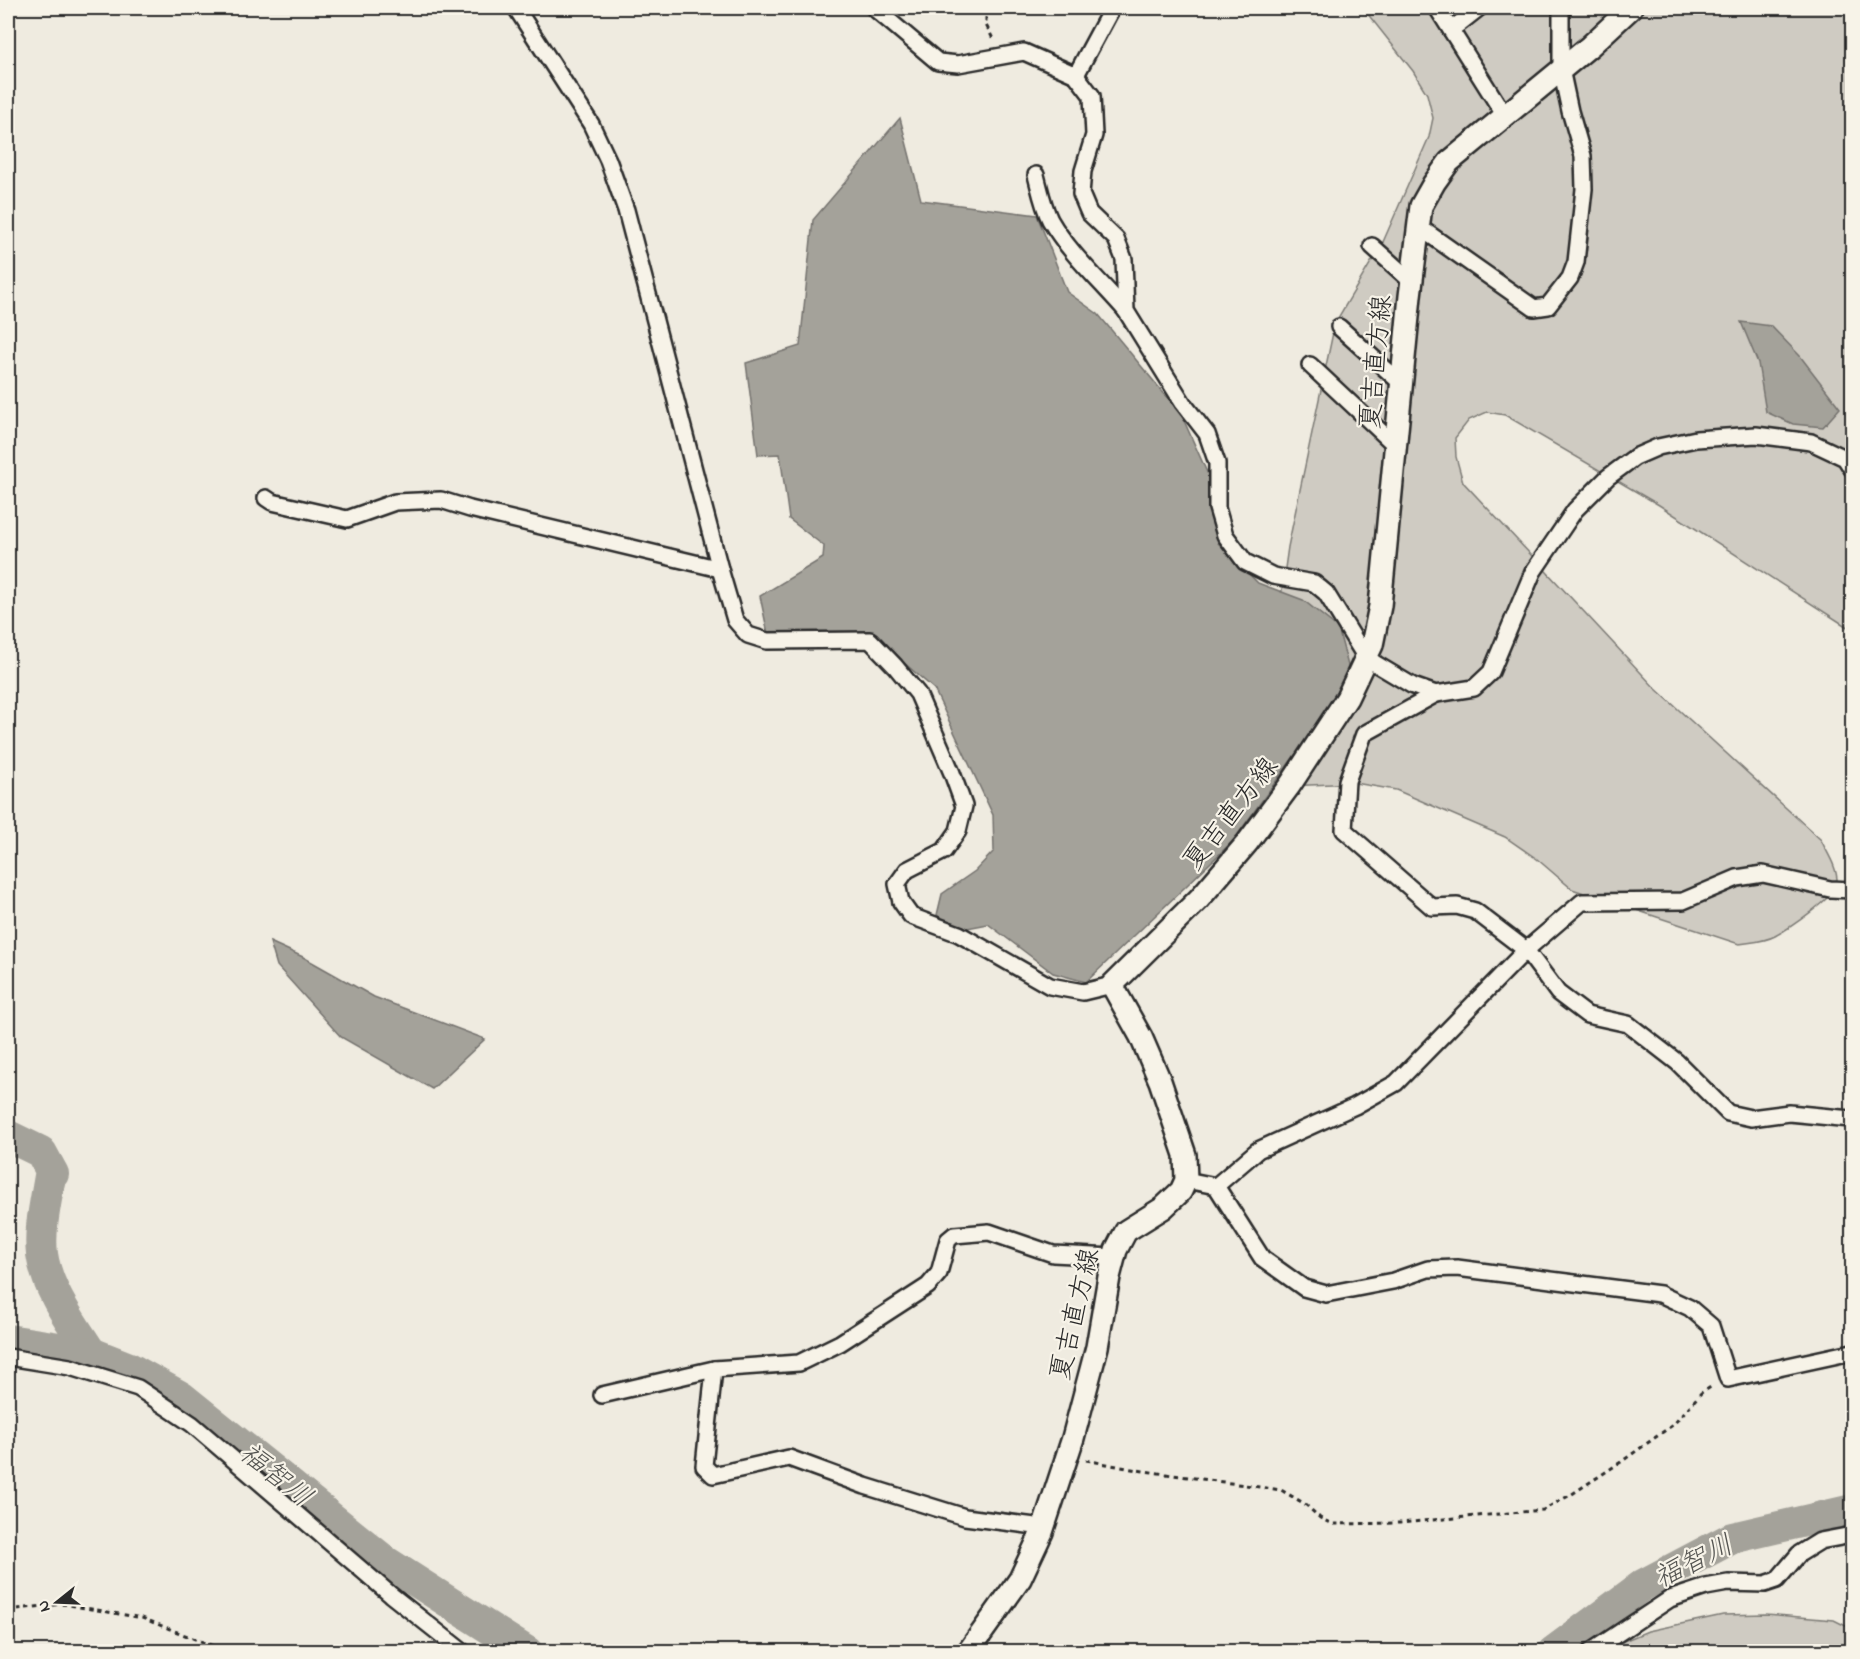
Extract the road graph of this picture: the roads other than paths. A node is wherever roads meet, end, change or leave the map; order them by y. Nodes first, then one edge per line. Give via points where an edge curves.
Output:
1 (516, 8) edge
2 (874, 8) edge
3 (1112, 8) edge
4 (1437, 8) edge
5 (1479, 8) edge
6 (1561, 8) edge
7 (1631, 8) edge
8 (1451, 30) junction
9 (1561, 69) junction
10 (1076, 75) junction
11 (1505, 116) junction
12 (1036, 175) dead end
13 (1419, 226) junction
14 (1372, 246) dead end
15 (1411, 281) junction
16 (1126, 311) junction
17 (1339, 327) dead end
18 (1310, 365) dead end
19 (1401, 383) junction
20 (1395, 445) junction
21 (1852, 469) edge
22 (266, 498) dead end
23 (720, 569) junction
24 (1366, 658) junction
25 (1436, 694) junction
26 (1852, 890) edge
27 (1526, 950) junction
28 (1112, 985) junction
29 (1852, 1116) edge
30 (1186, 1180) junction
31 (1216, 1186) junction
32 (1114, 1257) junction
33 (1852, 1352) edge
34 (8, 1357) edge
35 (714, 1369) junction
36 (602, 1395) dead end
37 (1043, 1527) junction
38 (1852, 1535) edge
39 (463, 1652) edge
40 (968, 1652) edge
41 (1590, 1652) edge

1 - 23 street via 591,124 608,160 626,210
2 - 10 street via 938,62 958,64 1024,52
3 - 10 street
4 - 8 street
5 - 8 street
6 - 9 street
7 - 9 main road, 夏吉直方線
8 - 11 street
9 - 11 main road, 夏吉直方線
9 - 13 street via 1583,156 1584,189 1576,262 1570,278 1548,306 1534,308
10 - 16 street via 1092,96 1094,135 1081,194 1089,213 1116,239 1124,259
11 - 13 main road, 夏吉直方線 via 1449,162 1421,206
12 - 16 street via 1050,219
13 - 15 main road, 夏吉直方線
14 - 15 street
15 - 19 main road, 夏吉直方線
16 - 24 street via 1207,434 1217,463 1217,508 1225,535 1245,562 1273,576 1314,582 1326,593
17 - 19 street
18 - 20 street
19 - 20 main road, 夏吉直方線
20 - 24 main road, 夏吉直方線 via 1380,606
21 - 25 street via 1845,458 1811,442 1756,435 1696,439 1658,447 1635,458 1608,477 1575,510 1533,572 1491,672 1474,688
22 - 23 street via 347,519 395,502 441,500
23 - 28 street via 735,620 748,635 767,641 870,640 918,694 964,806 958,831 944,851 907,870 897,884 901,902 911,916 959,934 1050,986 1083,992
24 - 25 street via 1413,686
24 - 28 main road, 夏吉直方線 via 1347,698 1247,843 1199,899
25 - 27 street via 1364,734 1347,781 1344,830 1432,907 1457,906 1475,911
26 - 27 street via 1763,874 1737,878 1683,901 1582,902
27 - 29 street via 1558,993 1587,1015 1628,1024 1677,1062 1728,1113 1751,1118 1789,1113
27 - 31 street via 1396,1083 1258,1150
28 - 30 main road via 1142,1037 1160,1081 1185,1155
30 - 31 street
30 - 32 main road, 夏吉直方線 via 1181,1191 1163,1208 1126,1231
31 - 33 street via 1262,1258 1304,1288 1326,1294 1393,1281 1428,1269 1457,1268 1660,1294 1690,1308 1711,1326 1728,1379
32 - 35 street via 1053,1254 989,1232 954,1235 948,1240 939,1273 928,1286 840,1344 799,1363
32 - 37 main road, 夏吉直方線 via 1097,1347
34 - 39 street via 70,1367 138,1388 192,1424
35 - 36 street
35 - 37 street via 704,1466 713,1475 789,1458 965,1517
37 - 40 main road, 夏吉直方線 via 1020,1579
38 - 41 street via 1820,1541 1799,1554 1777,1580 1765,1584 1728,1583 1670,1599

